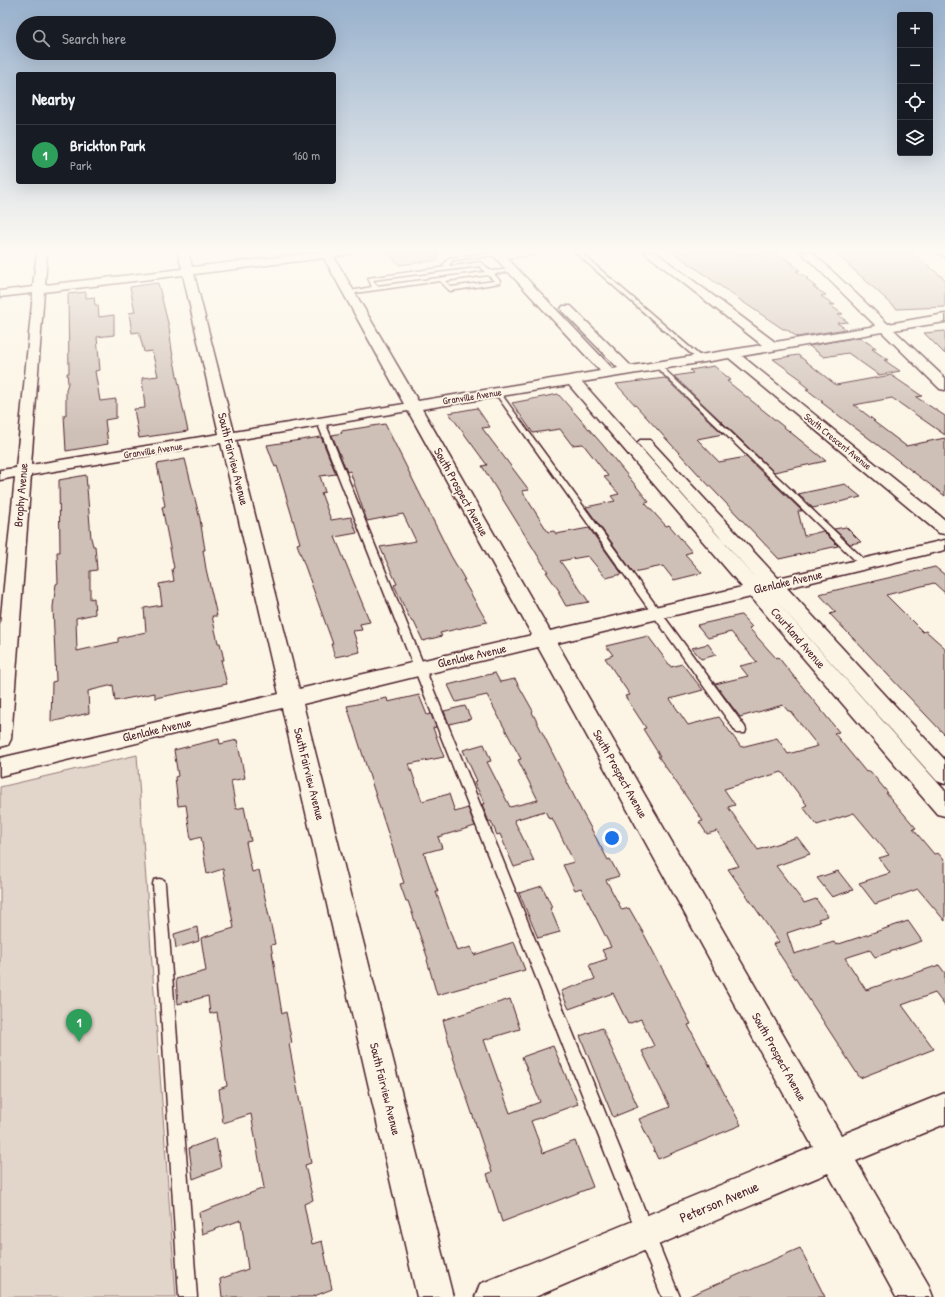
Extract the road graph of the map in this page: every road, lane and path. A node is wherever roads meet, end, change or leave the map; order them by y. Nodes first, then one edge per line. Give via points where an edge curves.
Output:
1 (37, 313) edge
2 (198, 313) edge
3 (360, 313) edge
4 (552, 313) edge
5 (571, 313) edge
6 (647, 313) edge
7 (728, 313) edge
8 (869, 313) edge
9 (945, 318) edge
10 (885, 328) junction
11 (772, 346) junction
12 (731, 353) junction
13 (699, 358) junction
14 (657, 365) junction
15 (628, 370) junction
16 (609, 373) junction
17 (579, 378) junction
18 (945, 386) edge
19 (497, 392) junction
20 (413, 406) junction
21 (321, 422) junction
22 (228, 437) junction
23 (23, 471) junction
24 (0, 475) edge
25 (945, 529) edge
26 (945, 545) edge
27 (864, 564) junction
28 (765, 588) junction
29 (658, 613) junction
30 (544, 640) junction
31 (420, 668) junction
32 (291, 699) junction
33 (741, 730) dead end
34 (0, 739) edge
35 (0, 767) edge
36 (945, 775) edge
37 (945, 807) edge
38 (159, 884) dead end
39 (945, 1108) edge
40 (834, 1154) junction
41 (646, 1233) junction
42 (188, 1297) edge
43 (435, 1297) edge
44 (493, 1297) edge
45 (671, 1297) edge
46 (915, 1297) edge

1 - 23 street, Brophy Avenue
2 - 22 street, South Fairview Avenue
3 - 20 street, South Prospect Avenue
4 - 16 street
5 - 15 street
6 - 13 lane
7 - 11 street
8 - 10 street
9 - 10 street, Granville Avenue
10 - 11 street, Granville Avenue
10 - 18 street
11 - 12 street, Granville Avenue
12 - 13 street, Granville Avenue
12 - 25 street, South Crescent Avenue
13 - 14 street, Granville Avenue
14 - 15 street, Granville Avenue
14 - 27 lane
15 - 16 street, Granville Avenue
16 - 17 street, Granville Avenue
17 - 19 street, Granville Avenue
17 - 28 street, Courtland Avenue
19 - 20 street, Granville Avenue
19 - 29 lane
20 - 21 street, Granville Avenue
20 - 30 street, South Prospect Avenue
21 - 22 street, Granville Avenue
21 - 31 lane
22 - 23 street, Granville Avenue
22 - 32 street, South Fairview Avenue
23 - 24 street, Granville Avenue
23 - 34 street, Brophy Avenue
26 - 27 street, Glenlake Avenue
27 - 28 street, Glenlake Avenue
28 - 29 street, Glenlake Avenue
28 - 36 street, Courtland Avenue
28 - 37 street, Courtland Avenue
29 - 30 street, Glenlake Avenue
29 - 33 lane
30 - 31 street, Glenlake Avenue
30 - 40 street, South Prospect Avenue
31 - 32 street, Glenlake Avenue
31 - 41 lane
32 - 35 street, Glenlake Avenue
32 - 43 street, South Fairview Avenue
38 - 42 lane
39 - 40 street, Peterson Avenue
40 - 41 street, Peterson Avenue
40 - 46 street, South Prospect Avenue
41 - 44 street, Peterson Avenue
41 - 45 lane

